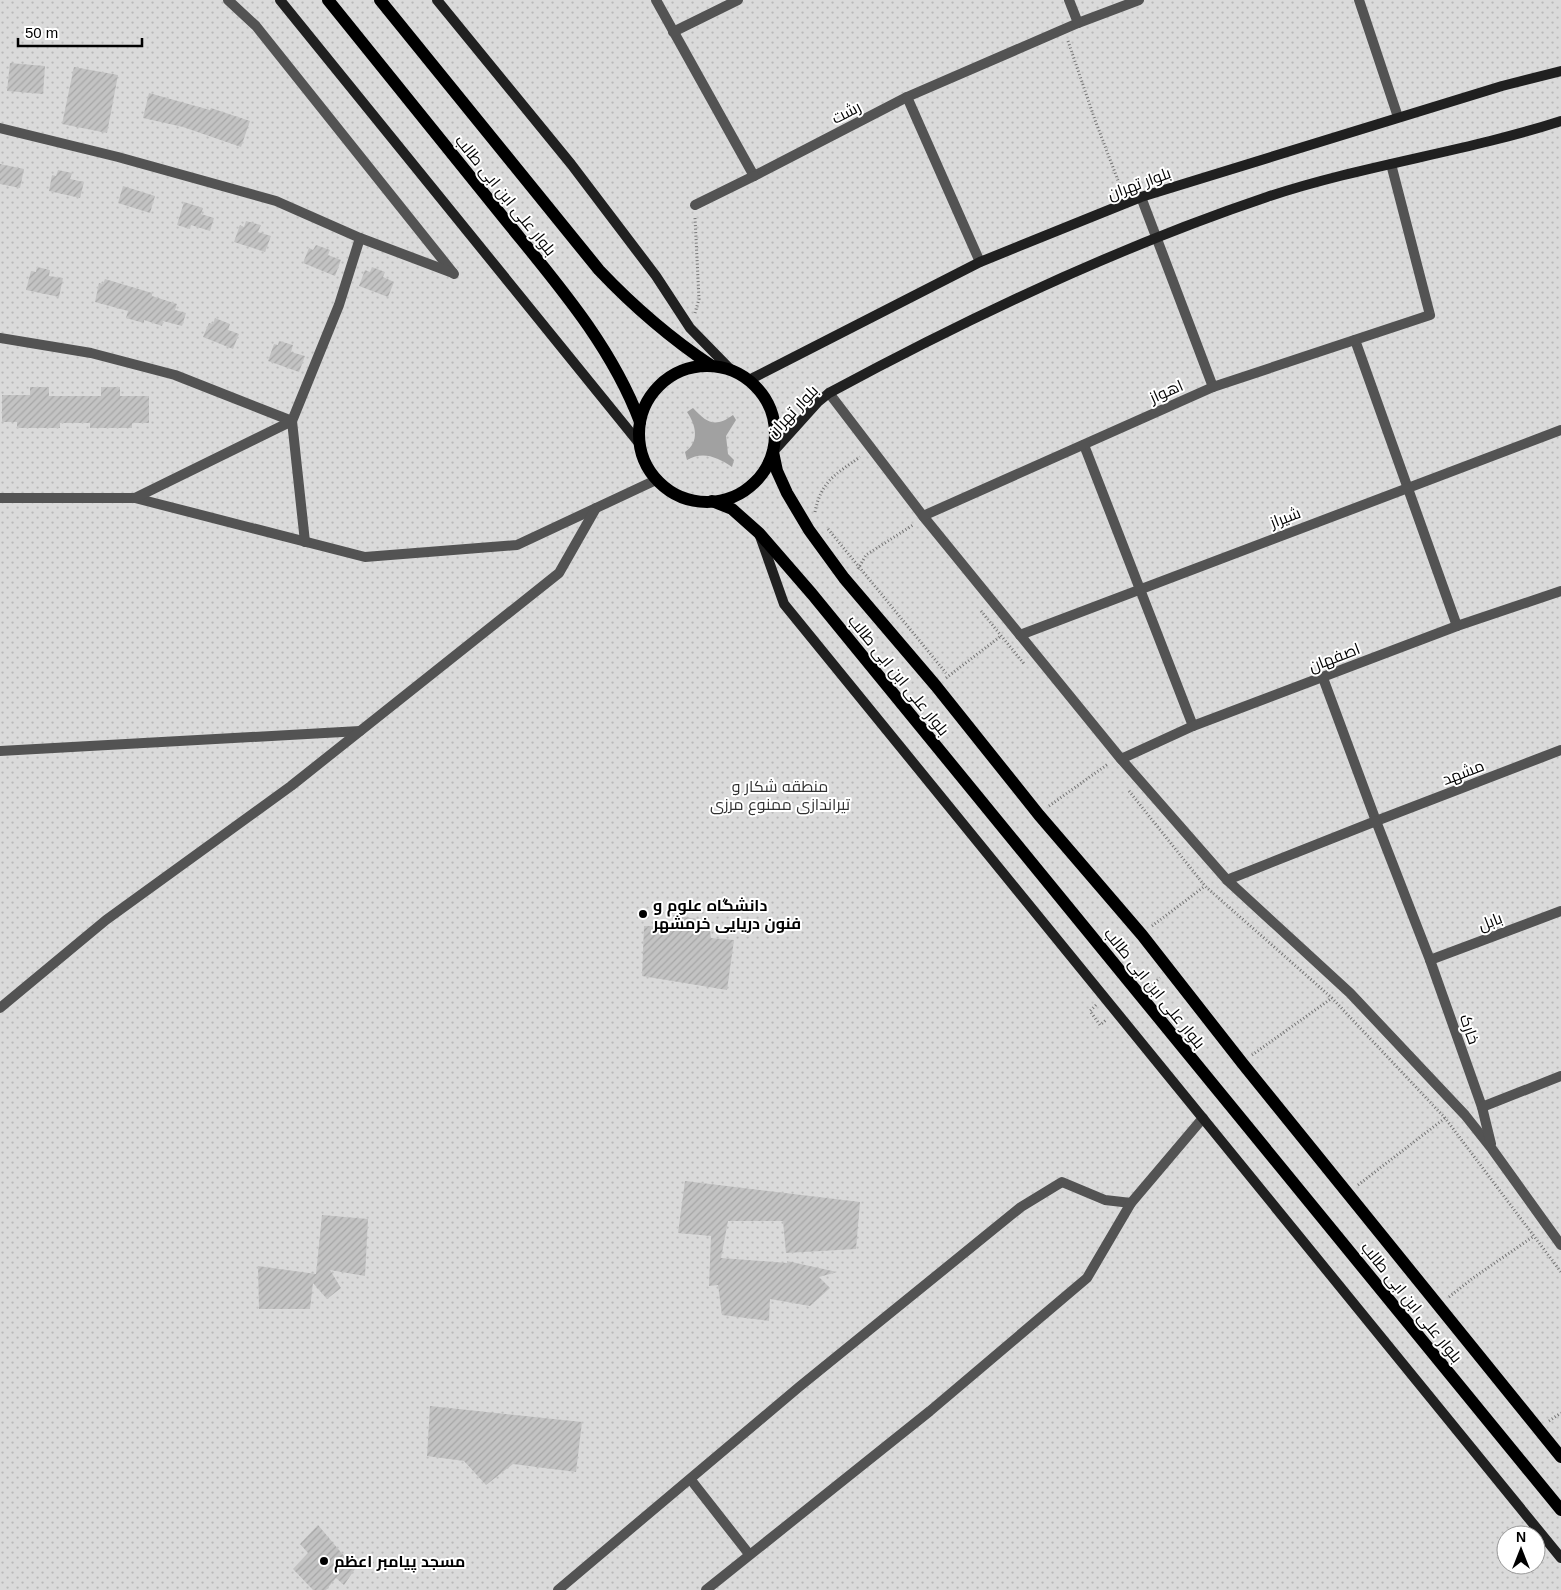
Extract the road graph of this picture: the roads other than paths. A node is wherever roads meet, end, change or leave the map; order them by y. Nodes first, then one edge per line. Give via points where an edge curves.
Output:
1 (228, 0) edge
2 (280, 0) edge
3 (328, 0) edge
4 (380, 0) edge
5 (437, 0) edge
6 (656, 0) edge
7 (738, 0) edge
8 (1069, 0) edge
9 (1139, 0) edge
10 (1359, 0) edge
11 (1078, 23) junction
12 (673, 32) junction
13 (1561, 71) edge
14 (906, 97) junction
15 (1398, 117) junction
16 (1561, 121) edge
17 (0, 128) edge
18 (1391, 164) junction
19 (754, 176) junction
20 (1141, 197) junction
21 (695, 205) road end
22 (360, 238) junction
23 (1157, 238) junction
24 (980, 262) junction
25 (0, 338) edge
26 (1355, 340) junction
27 (712, 366) junction
28 (732, 370) junction
29 (749, 380) junction
30 (1212, 387) junction
31 (829, 393) junction
32 (292, 421) junction
33 (640, 422) junction
34 (1561, 430) edge
35 (639, 443) junction
36 (1084, 445) junction
37 (773, 452) junction
38 (656, 480) junction
39 (1406, 487) junction
40 (0, 498) edge
41 (135, 498) junction
42 (712, 501) junction
43 (596, 508) junction
44 (923, 516) junction
45 (759, 533) junction
46 (305, 542) junction
47 (1141, 588) junction
48 (1561, 591) edge
49 (1457, 626) junction
50 (1020, 635) junction
51 (1323, 678) junction
52 (1193, 726) junction
53 (360, 731) junction
54 (1561, 750) edge
55 (0, 751) edge
56 (1121, 759) junction
57 (1376, 821) junction
58 (1227, 880) junction
59 (1561, 911) edge
60 (1430, 960) junction
61 (0, 1008) edge
62 (1561, 1076) edge
63 (1482, 1107) junction
64 (1203, 1118) junction
65 (1492, 1149) junction
66 (1131, 1203) junction
67 (1557, 1233) edge
68 (1561, 1245) edge
69 (1561, 1457) edge
70 (691, 1480) junction
71 (1561, 1510) edge
72 (749, 1554) junction
73 (1561, 1558) edge
74 (715, 1586) edge
75 (558, 1590) edge
76 (706, 1590) edge

1 - 22 street via 256,26 454,274
2 - 35 street
3 - 33 main road, بلوار علی ابن ابی طالب via 569,299 607,352
4 - 27 main road, بلوار علی ابن ابی طالب via 599,270 639,312
5 - 28 street via 571,164 656,276 690,328
6 - 12 street
7 - 12 street
8 - 11 street
9 - 11 street, رشت
10 - 15 street
11 - 14 street, رشت
12 - 19 street
13 - 15 street, بلوار تهران
14 - 19 street, رشت
14 - 24 street
15 - 20 street, بلوار تهران
16 - 18 street, بلوار تهران
17 - 22 street via 276,201
18 - 23 street, بلوار تهران via 1268,197
18 - 26 street, اهواز via 1430,315
19 - 21 street, رشت
20 - 23 street
20 - 24 street, بلوار تهران
22 - 32 street via 339,306
23 - 30 street
23 - 31 street, بلوار تهران via 973,318
24 - 29 street, بلوار تهران
25 - 32 street via 91,353 175,376
26 - 30 street, اهواز
26 - 39 street
27 - 28 main road
27 - 33 main road via 692,367 674,374 646,403
28 - 29 main road
29 - 37 main road via 763,395 772,413 775,432
30 - 36 street, اهواز
31 - 37 street, بلوار تهران
31 - 44 street
32 - 41 street
32 - 46 street
33 - 35 main road
34 - 39 street, شیراز
35 - 38 main road via 645,463
36 - 44 street, اهواز
36 - 47 street
37 - 42 main road via 764,471 750,486 732,497
37 - 69 main road, بلوار علی ابن ابی طالب via 787,494 850,585 1142,935
38 - 42 main road via 692,500
38 - 43 street
39 - 47 street, شیراز
39 - 49 street
40 - 41 street
41 - 46 street
42 - 45 main road, بلوار علی ابن ابی طالب via 732,509
43 - 46 street via 517,545 366,557
43 - 53 street via 559,573
44 - 50 street
45 - 64 street via 784,604
45 - 71 main road, بلوار علی ابن ابی طالب
47 - 50 street, شیراز
47 - 52 street
48 - 49 street, اصفهان
49 - 51 street, اصفهان
50 - 56 street
51 - 52 street, اصفهان
51 - 57 street
52 - 56 street, اصفهان
53 - 55 street
53 - 61 street via 291,786 106,920
54 - 57 street, مشهد
56 - 58 street
57 - 58 street, مشهد
57 - 60 street, خارک
58 - 65 street via 1350,993 1465,1115
59 - 60 street, بابل
60 - 63 street, خارک
62 - 63 street
63 - 65 street, خارک
64 - 66 street
64 - 73 street
65 - 67 street
66 - 70 street via 1105,1200 1062,1182 1029,1202 806,1381
66 - 72 street via 1087,1278 930,1412
67 - 68 street
70 - 72 street
70 - 75 street
72 - 74 street
74 - 76 street

